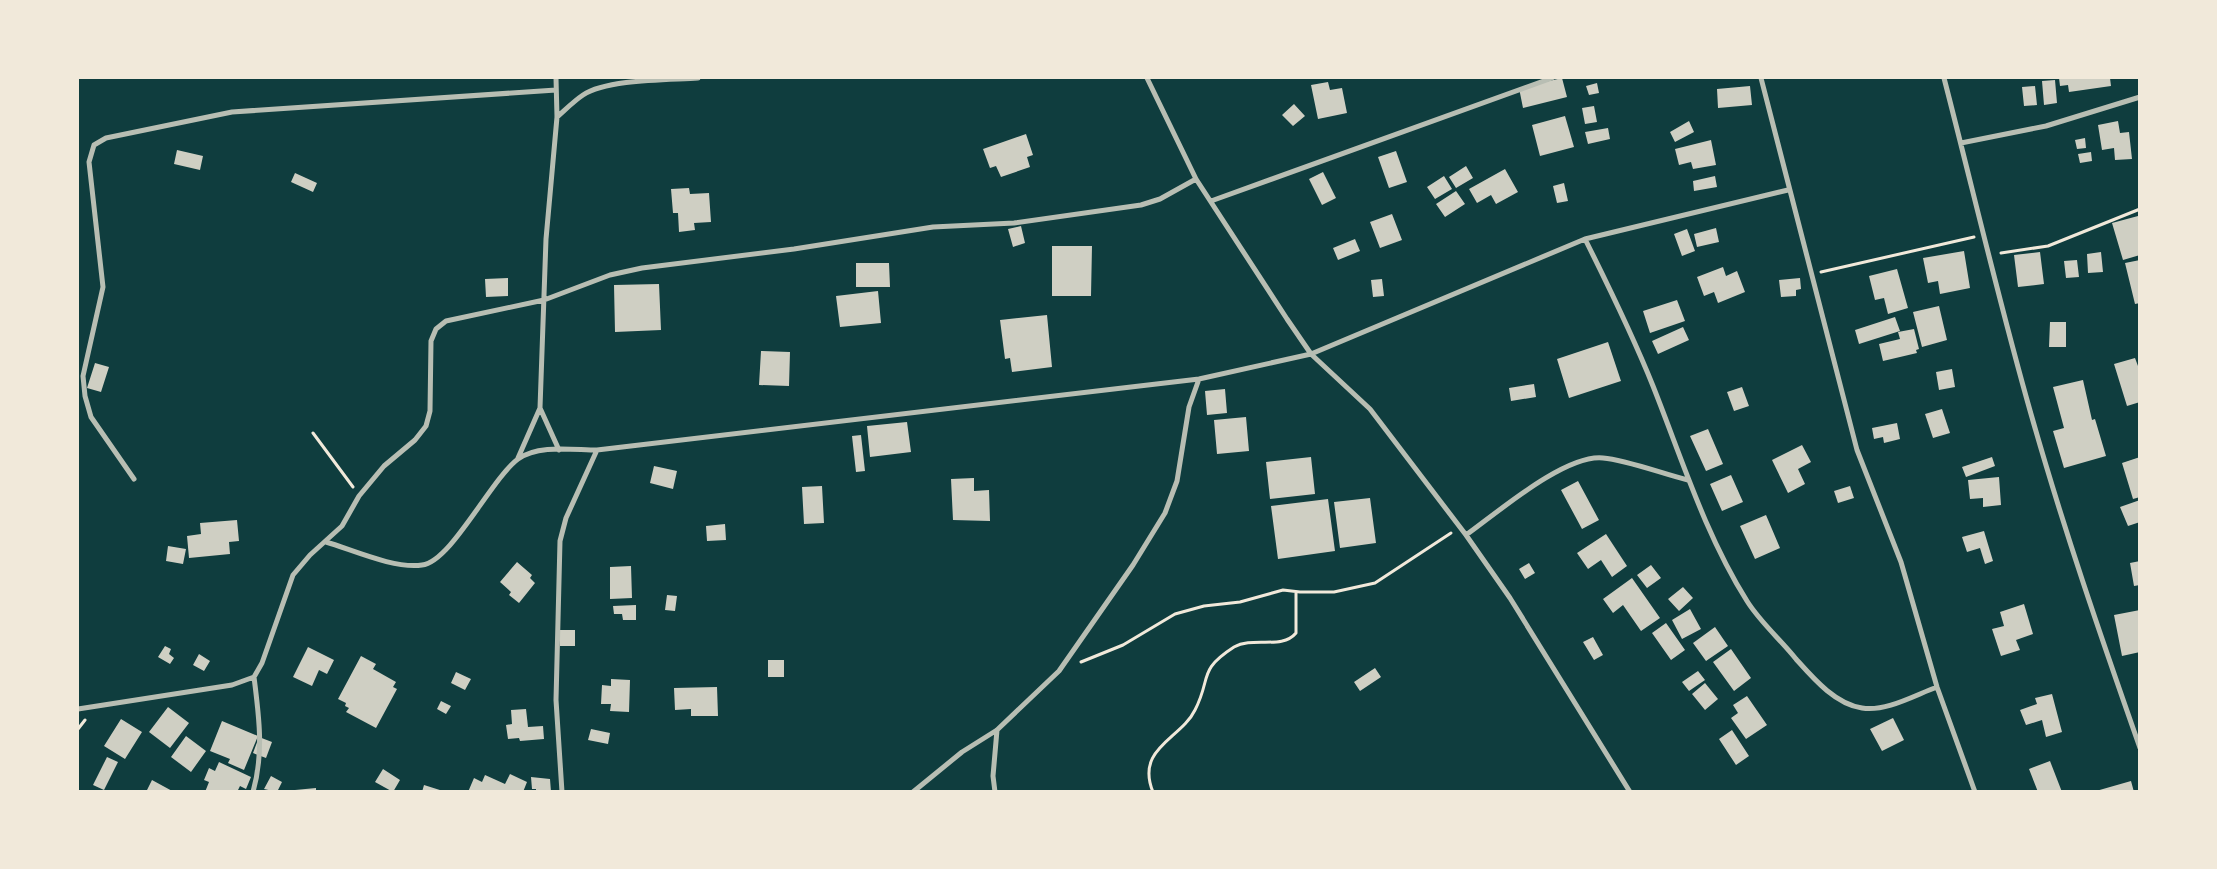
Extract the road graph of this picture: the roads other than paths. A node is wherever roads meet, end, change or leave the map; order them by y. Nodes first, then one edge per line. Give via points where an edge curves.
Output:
1 (556, 78) edge
2 (698, 78) edge
3 (1147, 78) edge
4 (1552, 78) edge
5 (1761, 78) edge
6 (1944, 78) edge
7 (556, 90) junction
8 (2140, 97) edge
9 (557, 117) junction
10 (1961, 143) junction
11 (1196, 179) junction
12 (1788, 190) junction
13 (1211, 201) junction
14 (1585, 239) junction
15 (544, 300) junction
16 (1311, 354) junction
17 (1199, 379) junction
18 (540, 408) junction
19 (560, 450) junction
20 (597, 450) junction
21 (518, 459) junction
22 (134, 479) dead end
23 (1688, 480) junction
24 (1466, 535) junction
25 (326, 542) junction
26 (254, 676) junction
27 (1937, 687) junction
28 (78, 709) edge
29 (996, 730) junction
30 (2140, 748) edge
31 (253, 792) edge
32 (562, 792) edge
33 (913, 792) edge
34 (996, 792) edge
35 (1630, 792) edge
36 (1975, 792) edge

1 - 7 street
2 - 9 street via 599,88 584,94
3 - 11 street
4 - 13 street
5 - 12 street
6 - 10 street
7 - 9 street
7 - 22 street via 232,112 106,138 94,145 89,162 103,287 83,376 85,396 91,417
8 - 10 street via 2046,126
9 - 15 street
10 - 30 street via 1982,235 2031,413 2078,569
11 - 13 street
11 - 15 street via 1141,205 1014,223 933,227 642,268 610,275
12 - 14 street
12 - 27 street via 1857,450 1900,562
13 - 16 street
14 - 16 street
14 - 23 street via 1653,386
15 - 18 street
15 - 25 street via 446,321 436,329 431,341 430,411 426,426 415,440 384,466 359,496 342,526
16 - 17 street
16 - 24 street via 1370,409
17 - 20 street
17 - 29 street via 1189,407 1177,480 1164,513 1133,565 1059,671
18 - 19 street
18 - 21 street
19 - 20 street
19 - 21 street via 531,453
20 - 32 street via 566,518 560,541 556,700
21 - 25 street via 440,558 424,565 407,566
23 - 24 street via 1602,458 1583,459 1559,470
23 - 27 street via 1714,541 1748,603 1822,686 1842,701 1862,709 1884,707
24 - 35 street via 1510,598
25 - 26 street via 294,575 262,664
26 - 28 street via 232,685
26 - 31 street via 261,756
27 - 36 street
29 - 33 street via 962,752
29 - 34 street via 993,776

